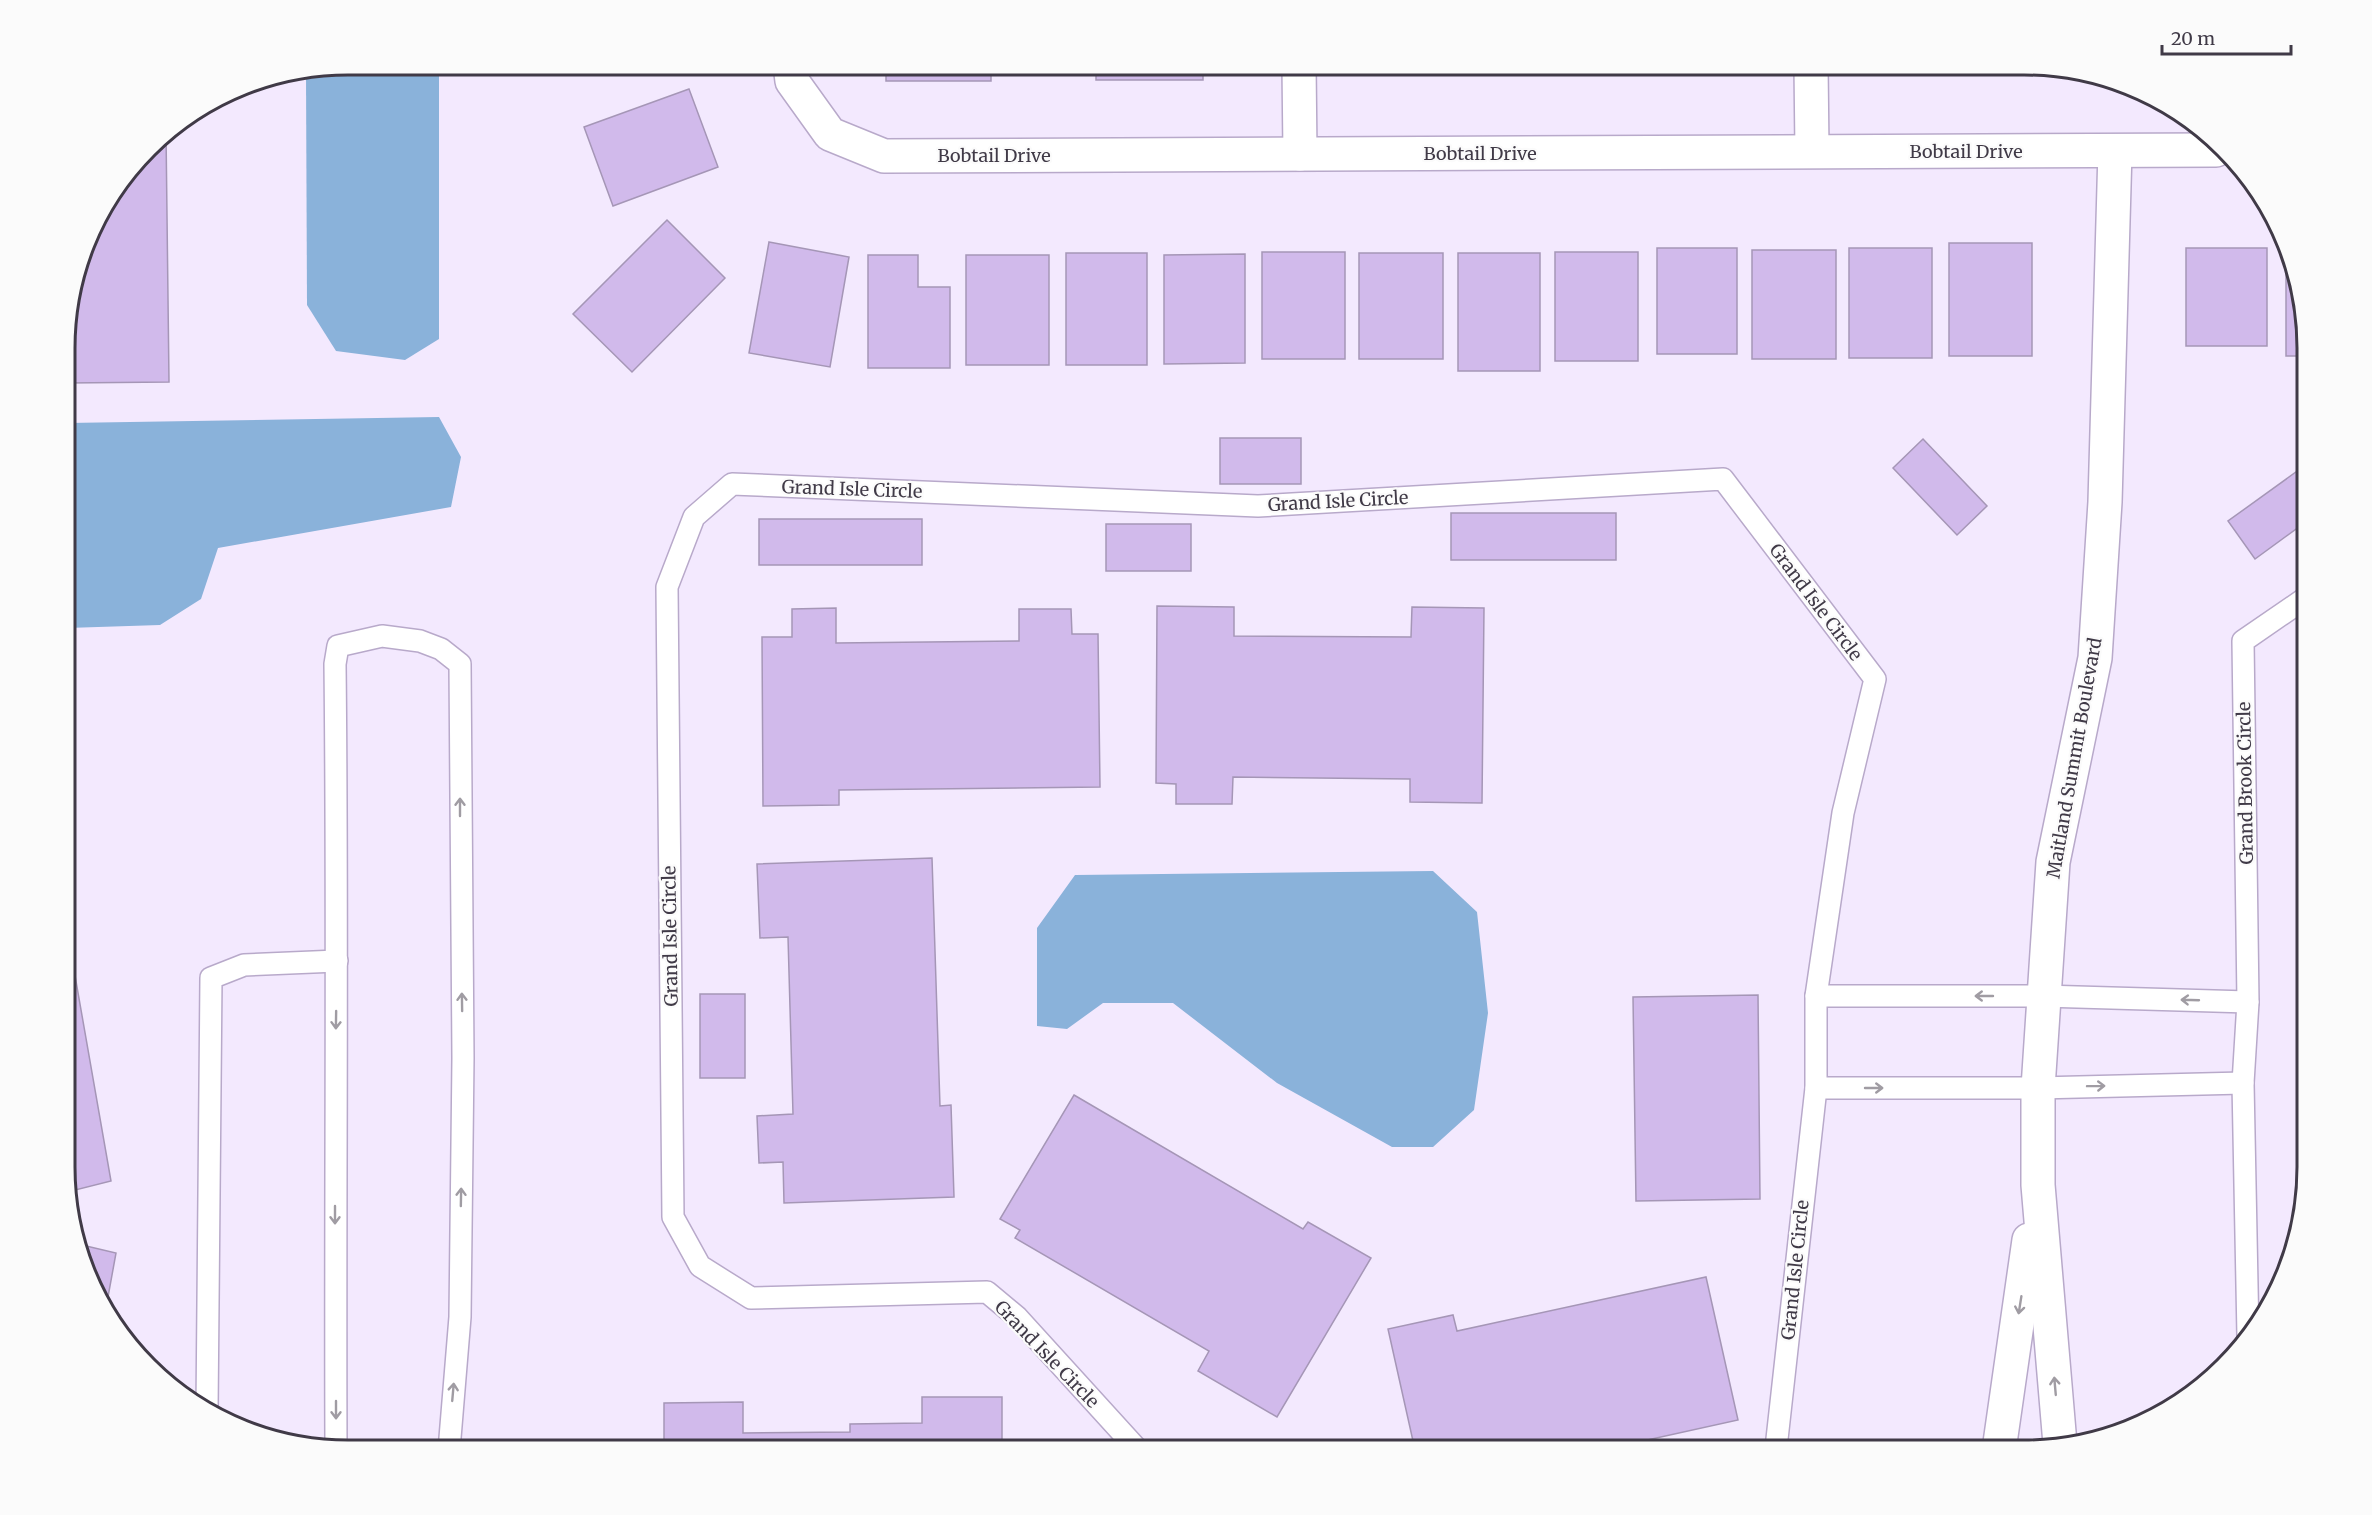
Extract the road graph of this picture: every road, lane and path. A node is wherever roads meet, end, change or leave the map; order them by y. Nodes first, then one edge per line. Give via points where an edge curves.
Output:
1 (791, 75) edge
2 (1299, 75) edge
3 (1811, 75) edge
4 (2212, 150) edge
5 (1812, 151) junction
6 (2115, 151) junction
7 (1300, 154) junction
8 (2297, 604) edge
9 (337, 961) junction
10 (1816, 996) junction
11 (2043, 996) junction
12 (2248, 1002) junction
13 (2243, 1083) junction
14 (1816, 1088) junction
15 (2038, 1088) junction
16 (2038, 1185) junction
17 (2248, 1324) edge
18 (207, 1401) edge
19 (2059, 1438) edge
20 (336, 1439) edge
21 (449, 1440) edge
22 (1129, 1440) edge
23 (1777, 1440) edge
24 (2000, 1440) edge

1 - 7 street, Bobtail Drive via 830,134 884,156
2 - 7 street
3 - 5 street
4 - 6 street, Bobtail Drive
5 - 6 street, Bobtail Drive
5 - 7 street, Bobtail Drive
6 - 11 street, Maitland Summit Boulevard via 2105,502 2095,658 2054,862
8 - 12 lane, Grand Brook Circle via 2243,641
9 - 18 lane via 244,965 211,978
9 -> 20 lane
21 -> 9 lane via 459,1317 463,1070 459,664 441,649 420,641 382,636 338,646
11 -> 10 lane
10 - 14 lane, Grand Isle Circle
10 - 22 lane, Grand Isle Circle via 1843,813 1875,679 1724,479 1258,506 732,484 694,517 667,587 673,1217 700,1266 751,1298 987,1292 1017,1317
12 -> 11 lane
11 - 15 street, Maitland Summit Boulevard
12 - 13 lane, Grand Brook Circle
15 -> 13 lane
13 - 17 lane, Grand Brook Circle
14 -> 15 lane
14 - 23 lane, Grand Isle Circle
15 - 16 street, Maitland Summit Boulevard
19 -> 16 street, Maitland Summit Boulevard
16 -> 24 street, Maitland Summit Boulevard

